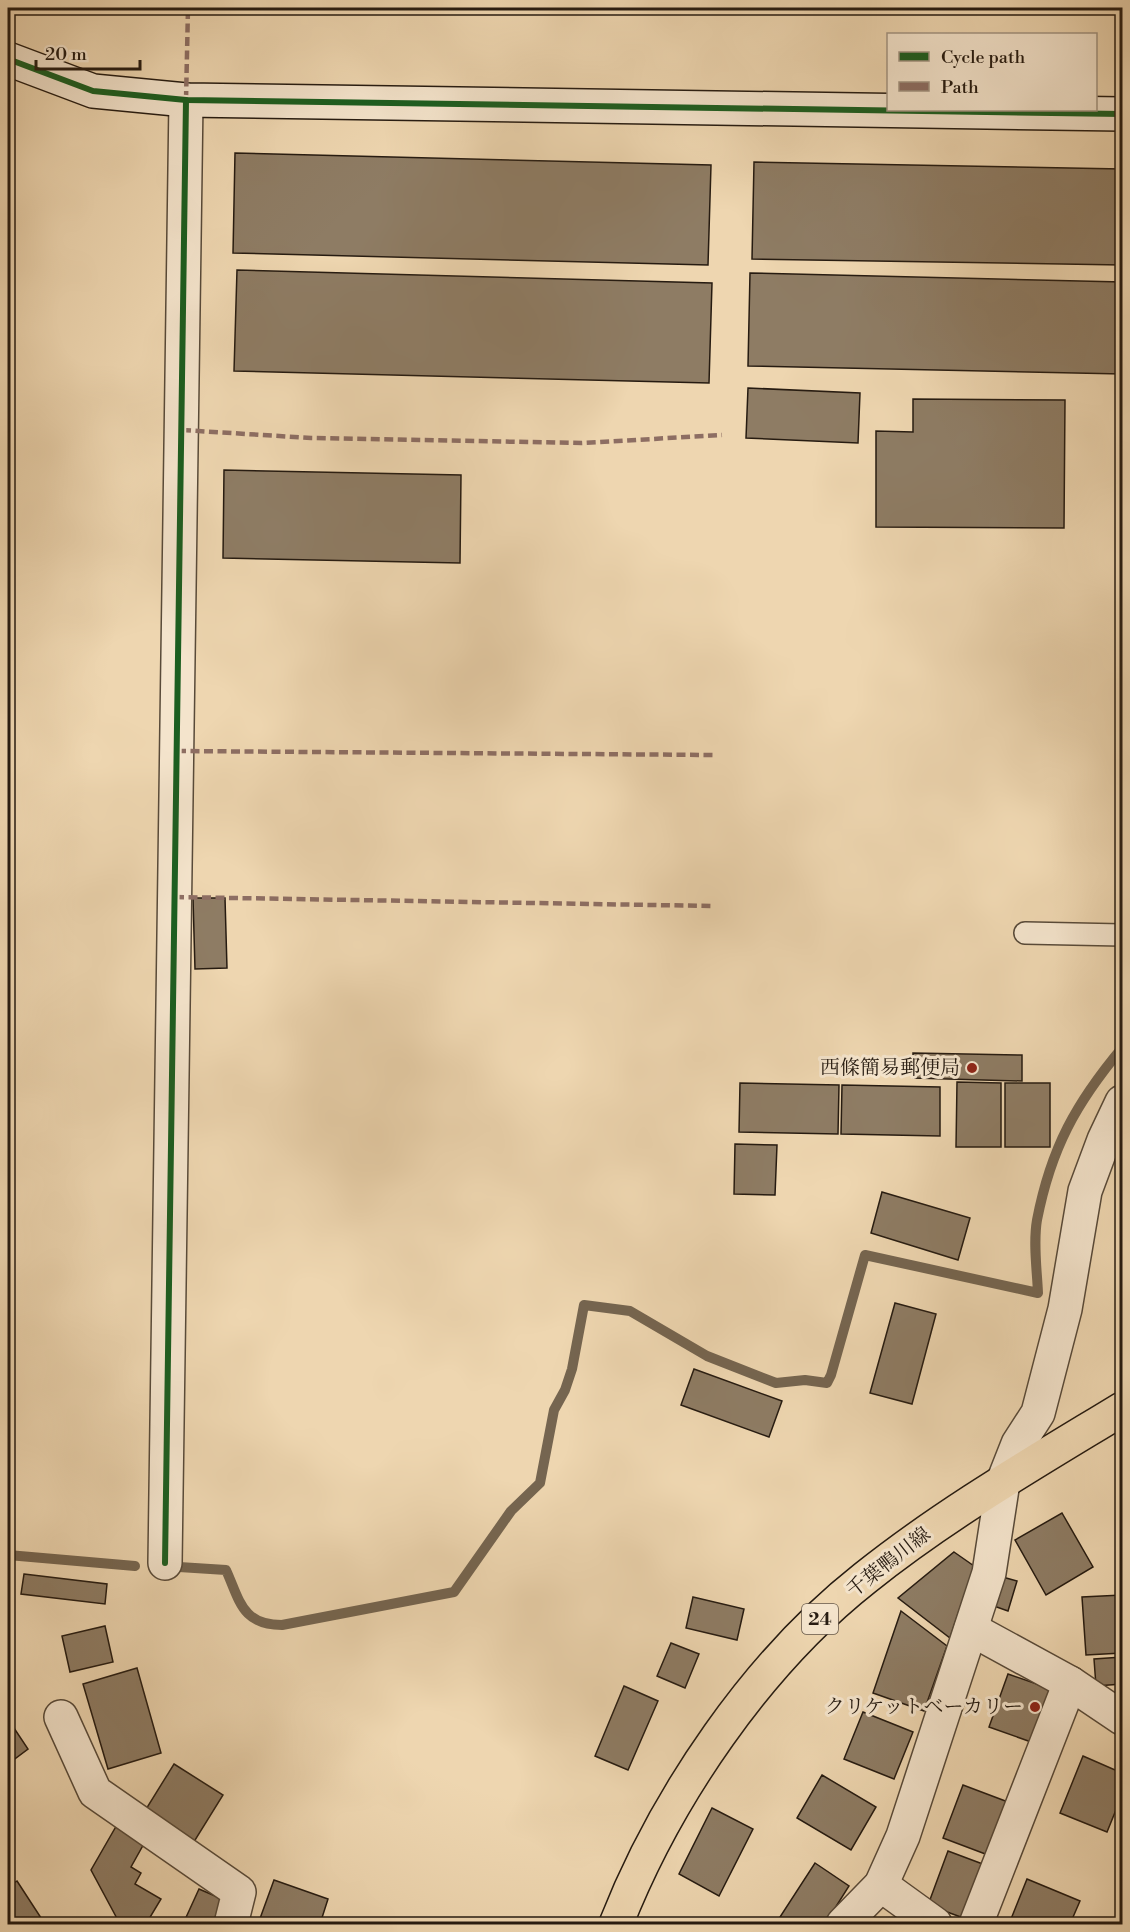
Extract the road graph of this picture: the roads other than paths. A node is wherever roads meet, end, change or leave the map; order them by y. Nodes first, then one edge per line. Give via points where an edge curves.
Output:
1 (8, 59) edge
2 (186, 100) junction
3 (887, 110) edge
4 (921, 111) edge
5 (1122, 114) edge
6 (1025, 933) dead end
7 (1122, 935) edge
8 (1122, 1102) edge
9 (1122, 1409) edge
10 (1003, 1482) junction
11 (165, 1563) dead end
12 (971, 1629) junction
13 (1070, 1683) junction
14 (61, 1717) dead end
15 (1122, 1718) edge
16 (881, 1885) junction
17 (231, 1924) edge
18 (616, 1924) edge
19 (843, 1924) edge
20 (935, 1924) edge
21 (976, 1924) edge

1 - 2 street via 93,91
2 - 3 street
2 - 11 street
4 - 5 street
6 - 7 lane
8 - 10 street via 1085,1191 1065,1309 1038,1413 1018,1444
9 - 10 main road, 千葉鴨川線 / 24
10 - 12 street via 989,1573
10 - 18 main road, 千葉鴨川線 / 24 via 864,1579 788,1650 744,1702 692,1777 655,1842
12 - 13 street
12 - 16 street via 903,1836
13 - 15 street
13 - 21 street
14 - 17 street via 95,1792 239,1892
16 - 19 street
16 - 20 street

